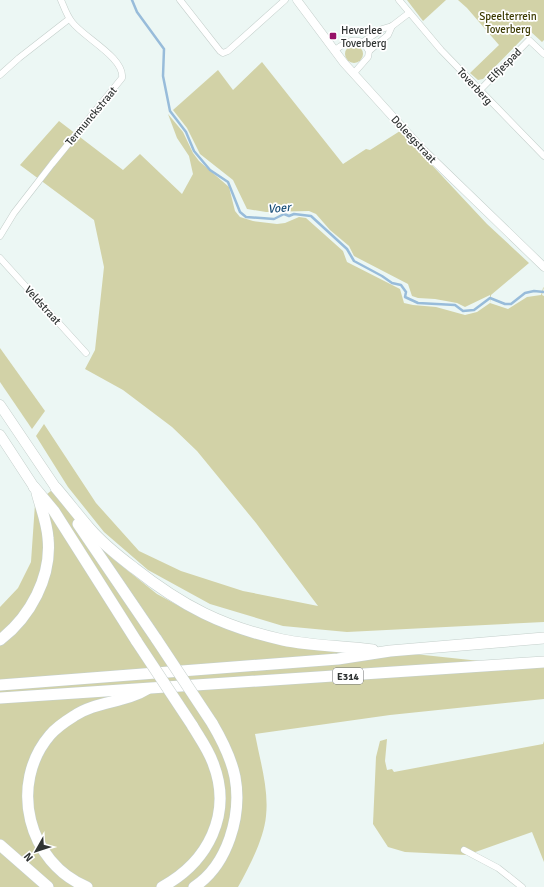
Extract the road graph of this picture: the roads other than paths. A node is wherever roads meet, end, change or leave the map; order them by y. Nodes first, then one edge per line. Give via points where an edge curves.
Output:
1 (61, 0) edge
2 (180, 0) edge
3 (285, 0) edge
4 (298, 0) edge
5 (399, 0) edge
6 (409, 13) junction
7 (69, 19) junction
8 (392, 26) junction
9 (363, 42) junction
10 (335, 50) junction
11 (368, 51) junction
12 (544, 54) edge
13 (354, 73) junction
14 (0, 75) edge
15 (479, 91) junction
16 (544, 156) edge
17 (0, 236) edge
18 (0, 258) edge
19 (544, 266) edge
20 (86, 353) dead end
21 (0, 405) edge
22 (0, 435) edge
23 (34, 487) junction
24 (56, 488) junction
25 (544, 638) edge
26 (0, 640) edge
27 (390, 651) junction
28 (544, 662) edge
29 (0, 685) edge
30 (151, 687) junction
31 (0, 698) edge
32 (0, 845) edge
33 (464, 850) dead end
34 (48, 887) edge
35 (87, 887) edge
36 (162, 887) edge
37 (194, 887) edge
38 (522, 887) edge

1 - 7 street, Termunckstraat
2 - 3 street via 223,53
4 - 10 street, Doleegstraat
5 - 6 street, Toverberg
6 - 8 street
6 - 15 street, Toverberg
7 - 14 street
7 - 17 street, Termunckstraat via 110,55 122,71 122,78 61,152 14,213
8 - 9 street via 382,28
8 - 11 street via 388,35
9 - 10 street via 353,40
9 - 11 street
10 - 13 street, Doleegstraat
11 - 13 street via 365,62
12 - 15 street, Elfjespad via 529,40
13 - 19 street, Doleegstraat via 440,167
15 - 16 street, Toverberg
18 - 20 street, Veldstraat
21 - 24 highway
22 - 23 highway
23 - 26 highway via 45,519 48,559 39,591 28,613
23 - 36 highway, bridge via 54,511 192,725 213,762 219,782 219,804 210,841 200,857 176,879
24 - 27 highway via 90,528 119,556 163,591 189,607 216,620 284,640
24 - 37 highway, bridge via 212,723 227,750 235,777 235,823 228,844 215,867
25 - 27 highway, E314
27 - 29 highway, E314 via 338,659
28 - 30 highway, E314
30 - 31 highway, E314
30 - 35 highway via 137,696 102,704 74,715 50,734 32,770 28,783 28,805 31,824 38,842 48,858 61,871 75,882
32 - 34 highway
33 - 38 street via 498,868

